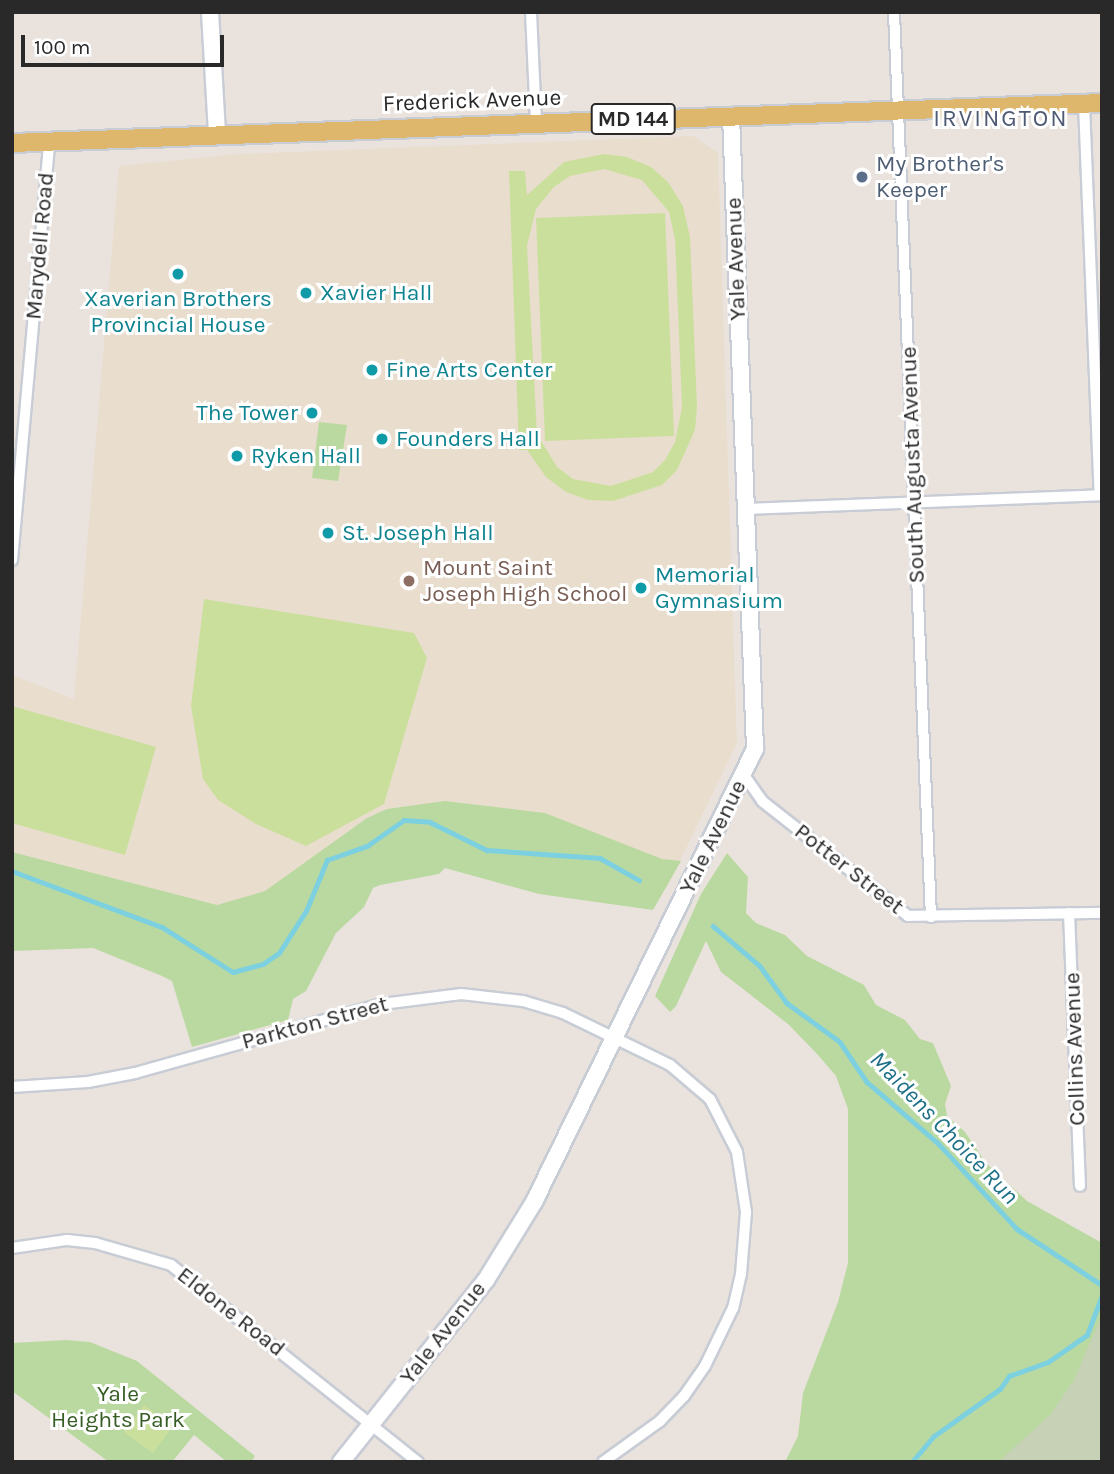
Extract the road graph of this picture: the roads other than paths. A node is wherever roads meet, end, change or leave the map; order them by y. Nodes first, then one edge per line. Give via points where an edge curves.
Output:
1 (210, 12) edge
2 (531, 12) edge
3 (894, 12) edge
4 (1093, 103) edge
5 (898, 110) junction
6 (731, 116) junction
7 (536, 123) junction
8 (217, 134) junction
9 (49, 142) junction
10 (12, 143) edge
11 (1101, 495) edge
12 (914, 502) junction
13 (744, 509) junction
14 (12, 560) edge
15 (744, 775) junction
16 (1069, 913) junction
17 (1102, 913) edge
18 (931, 917) junction
19 (615, 1037) junction
20 (12, 1087) edge
21 (1080, 1186) dead end
22 (12, 1248) edge
23 (372, 1424) junction
24 (341, 1462) edge
25 (418, 1462) edge
26 (603, 1462) edge

1 - 8 street
2 - 7 street
3 - 5 street, South Augusta Avenue
4 - 5 main road, Frederick Avenue / MD 144
4 - 11 street
5 - 6 main road, Frederick Avenue / MD 144
5 - 12 street, South Augusta Avenue
6 - 7 main road, Frederick Avenue / MD 144
6 - 13 street, Yale Avenue
7 - 8 main road, Frederick Avenue / MD 144
8 - 9 main road, Frederick Avenue / MD 144
9 - 10 main road, Frederick Avenue / MD 144
9 - 14 street, Marydell Road
11 - 12 street
12 - 13 street
12 - 18 street, South Augusta Avenue
13 - 15 street, Yale Avenue via 755,749
15 - 18 street, Potter Street via 762,801 901,912
15 - 19 street, Yale Avenue
16 - 17 street, Potter Street
16 - 18 street, Potter Street
16 - 21 street, Collins Avenue
19 - 20 street, Parkton Street via 523,1001 432,995 382,1004 135,1073 88,1082
19 - 23 street, Yale Avenue via 534,1202 486,1280
19 - 26 street via 678,1070 710,1099 737,1152 744,1182 747,1243 733,1308 705,1366 660,1421
22 - 23 street, Eldone Road via 68,1240 171,1265
23 - 24 street, Yale Avenue
23 - 25 street, Eldone Road

